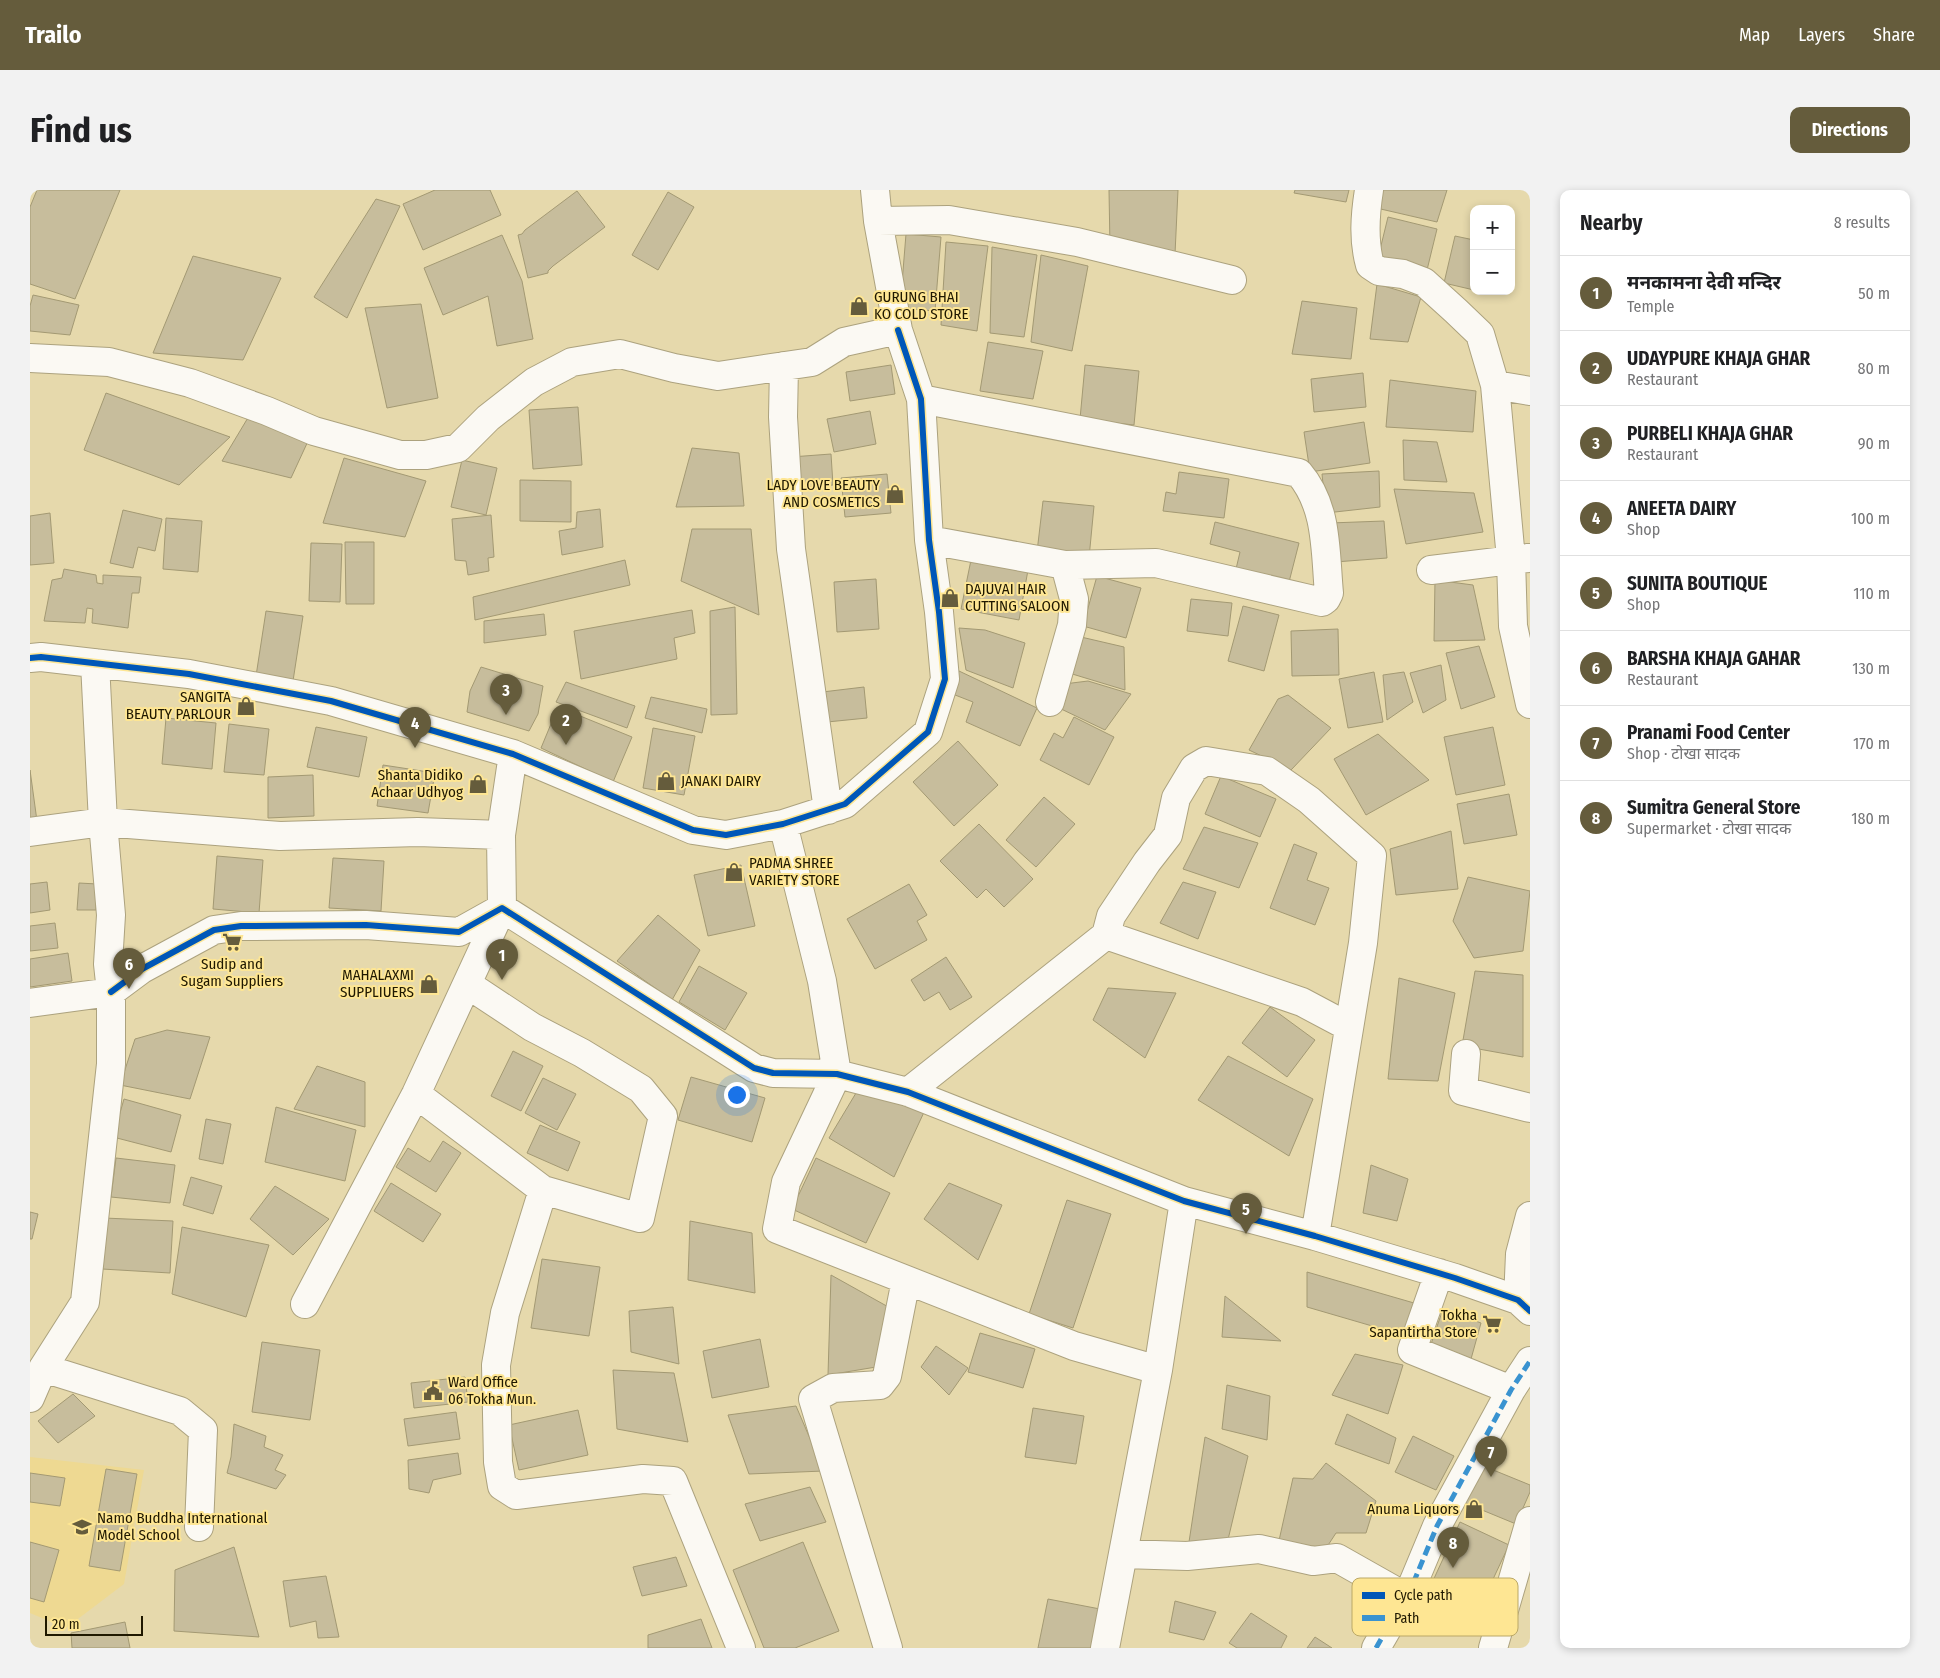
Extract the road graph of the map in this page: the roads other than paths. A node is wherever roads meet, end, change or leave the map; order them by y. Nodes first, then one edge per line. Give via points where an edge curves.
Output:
1 (875, 190) edge
2 (1369, 190) edge
3 (878, 221) junction
4 (1232, 280) dead end
5 (898, 330) junction
6 (30, 358) edge
7 (784, 366) junction
8 (1495, 385) junction
9 (1530, 391) edge
10 (921, 400) junction
11 (929, 540) junction
12 (1521, 558) edge
13 (1066, 565) junction
14 (1431, 570) dead end
15 (30, 658) edge
16 (95, 663) junction
17 (1050, 702) dead end
18 (1530, 704) edge
19 (513, 754) junction
20 (828, 810) junction
21 (103, 822) junction
22 (783, 824) junction
23 (30, 832) edge
24 (501, 835) junction
25 (502, 908) junction
26 (1106, 935) junction
27 (467, 984) junction
28 (111, 992) junction
29 (30, 1003) edge
30 (1349, 1027) junction
31 (1466, 1054) dead end
32 (837, 1074) junction
33 (908, 1092) junction
34 (416, 1094) junction
35 (1530, 1108) edge
36 (543, 1190) junction
37 (1184, 1201) junction
38 (1530, 1216) edge
39 (1315, 1236) junction
40 (1439, 1274) junction
41 (906, 1280) junction
42 (305, 1304) dead end
43 (1524, 1306) edge
44 (1530, 1360) edge
45 (43, 1368) junction
46 (1158, 1370) junction
47 (1511, 1390) junction
48 (30, 1398) edge
49 (1530, 1521) edge
50 (199, 1527) dead end
51 (1122, 1554) junction
52 (1372, 1578) edge
53 (1415, 1578) edge
54 (1513, 1578) edge
55 (1383, 1636) edge
56 (741, 1648) edge
57 (888, 1648) edge
58 (1105, 1648) edge
59 (1376, 1648) edge

1 - 3 street
2 - 8 street via 1366,249 1370,265 1380,271 1403,274 1424,282 1480,334
3 - 4 street via 949,220 1077,242
3 - 5 street
5 - 7 street via 844,342 812,362
5 - 10 street
6 - 7 street via 109,362 181,381 314,430 400,455 426,455 458,448 488,418 534,382 572,362 620,354 718,376
7 - 20 street via 783,417 791,549
8 - 9 street
8 - 12 street
10 - 11 street
10 - 13 street via 1299,473 1305,479 1323,519 1329,593 1322,602 1156,563
11 - 13 street
11 - 20 street via 945,679 928,732 845,804
12 - 14 street
12 - 18 street via 1513,626
13 - 17 street via 1074,598 1072,625
15 - 16 street
16 - 19 street via 189,674 331,701
16 - 21 street
19 - 22 street via 693,830 726,835
19 - 24 street
20 - 22 street
21 - 23 street
21 - 24 street via 280,836 418,832
21 - 28 street via 111,915 108,964
22 - 32 street via 822,981
24 - 25 street
25 - 27 street
25 - 28 street via 459,932 366,925 241,926 214,930 142,969
25 - 32 street via 754,1068 773,1073
26 - 30 street via 1302,1002
26 - 30 street via 1111,916 1168,836 1176,798 1194,768 1206,761 1267,771 1309,800 1372,856 1363,942
26 - 33 street
27 - 34 street
27 - 36 street via 532,1027 641,1089 663,1116 640,1218
28 - 29 street
28 - 45 street via 111,1064 85,1302
30 - 39 street
31 - 35 street via 1463,1091
32 - 33 street
32 - 41 street via 786,1182 777,1229
33 - 37 street
34 - 36 street
34 - 42 street
36 - 56 street via 504,1313 496,1366 498,1462 502,1486 516,1495 643,1479 673,1481
37 - 39 street
37 - 46 street
38 - 43 street via 1520,1254
39 - 40 street
40 - 43 street
40 - 47 street via 1412,1350
41 - 46 street via 1074,1346
41 - 57 street via 887,1376 880,1384 833,1388 813,1399
44 - 47 street
45 - 48 street
45 - 50 street via 180,1411 203,1430
46 - 51 street
47 - 53 street via 1437,1526
49 - 54 street
51 - 52 street via 1187,1556 1259,1549 1313,1561 1337,1558
51 - 58 street
55 - 59 street

